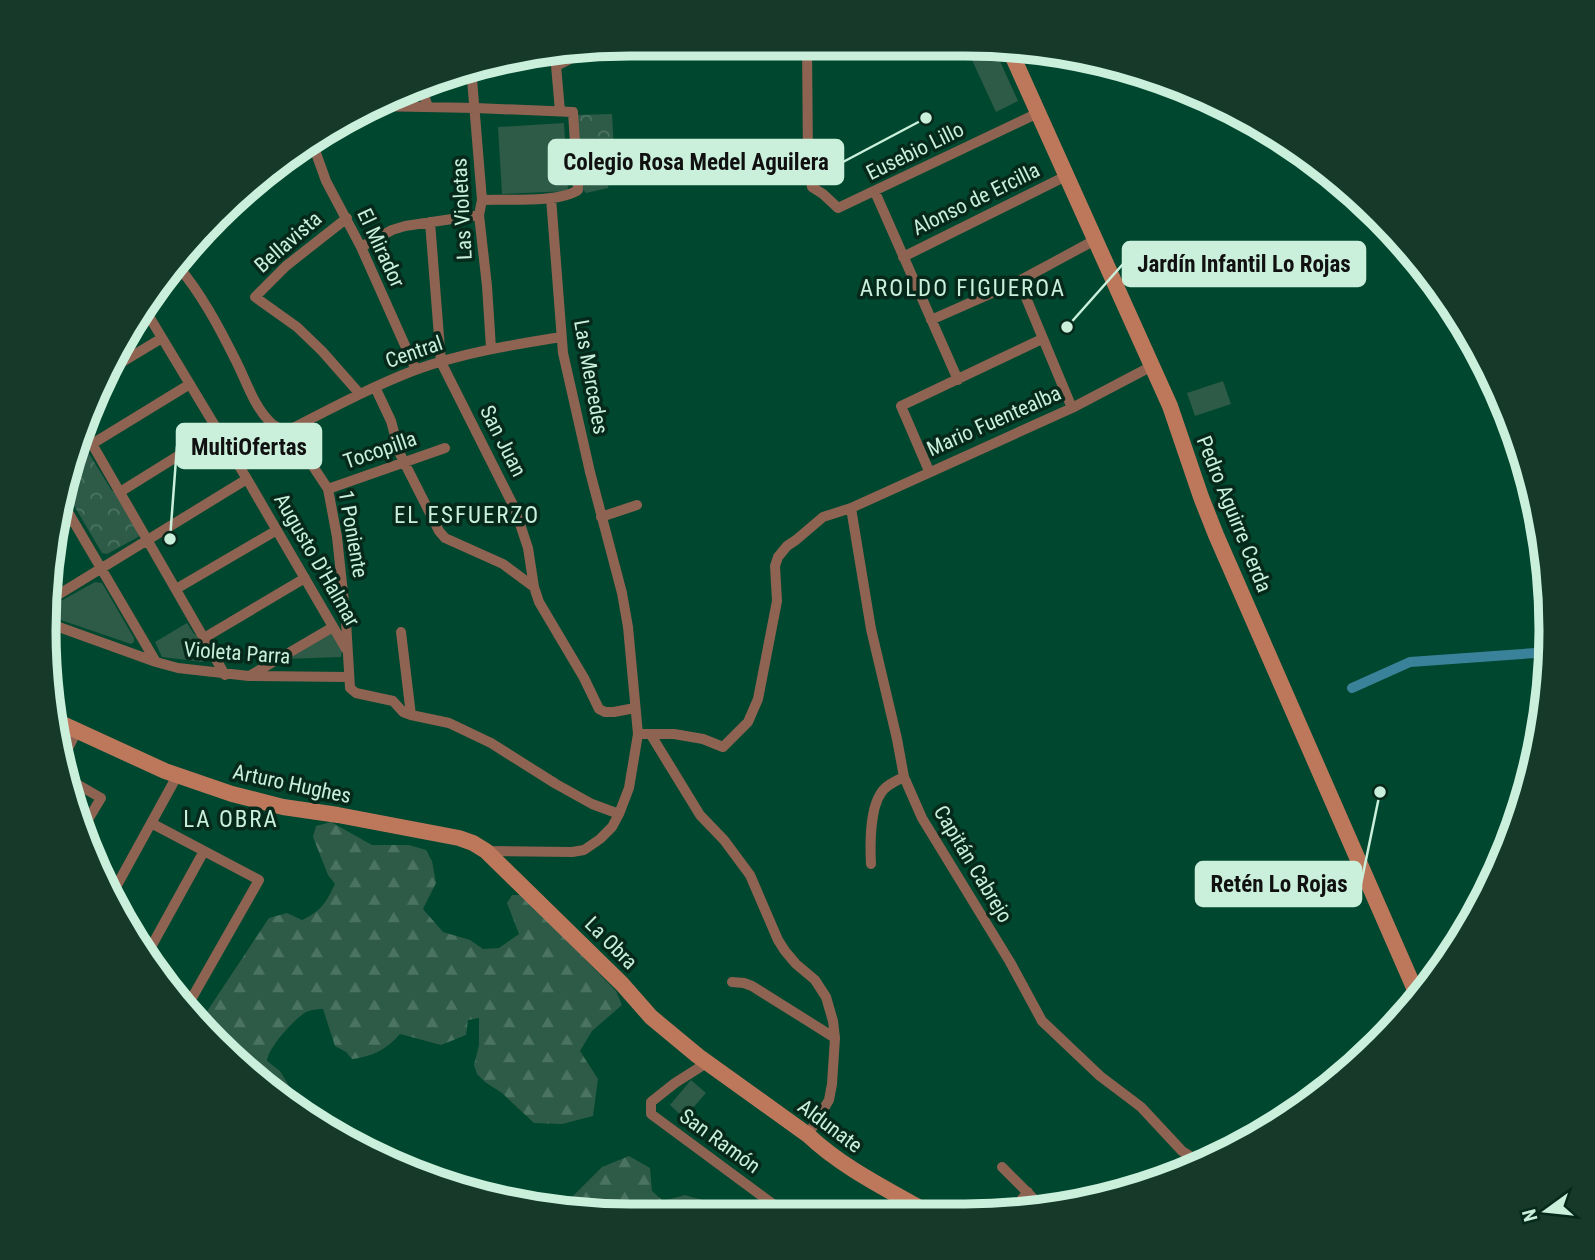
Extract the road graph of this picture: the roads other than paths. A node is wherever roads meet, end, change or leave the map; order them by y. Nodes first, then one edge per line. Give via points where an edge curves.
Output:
1 (807, 56) edge
2 (1013, 58) edge
3 (569, 59) edge
4 (556, 61) edge
5 (556, 66) junction
6 (472, 78) edge
7 (424, 95) edge
8 (396, 106) edge
9 (428, 107) junction
10 (475, 108) junction
11 (560, 111) junction
12 (1038, 113) junction
13 (315, 150) edge
14 (1066, 176) junction
15 (875, 192) junction
16 (551, 198) junction
17 (482, 200) junction
18 (479, 215) junction
19 (346, 218) junction
20 (429, 222) junction
21 (1095, 240) junction
22 (360, 247) junction
23 (904, 257) junction
24 (182, 272) edge
25 (1019, 281) junction
26 (150, 316) edge
27 (931, 320) junction
28 (561, 337) junction
29 (162, 338) junction
30 (1042, 339) junction
31 (491, 348) junction
32 (123, 361) edge
33 (441, 362) junction
34 (1152, 366) junction
35 (416, 370) junction
36 (958, 380) junction
37 (190, 384) junction
38 (375, 387) junction
39 (359, 393) junction
40 (1072, 408) junction
41 (289, 430) junction
42 (218, 431) junction
43 (89, 438) edge
44 (92, 444) junction
45 (445, 448) dead end
46 (405, 462) junction
47 (929, 471) junction
48 (247, 480) junction
49 (328, 489) junction
50 (120, 492) junction
51 (638, 505) dead end
52 (850, 508) junction
53 (68, 513) edge
54 (601, 517) junction
55 (72, 519) junction
56 (66, 522) edge
57 (277, 530) junction
58 (148, 540) junction
59 (101, 568) junction
60 (305, 578) junction
61 (534, 587) junction
62 (176, 589) junction
63 (57, 595) edge
64 (56, 626) edge
65 (333, 627) junction
66 (401, 632) dead end
67 (204, 638) junction
68 (348, 652) junction
69 (156, 662) junction
70 (225, 675) junction
71 (249, 676) junction
72 (349, 677) junction
73 (409, 698) junction
74 (393, 701) junction
75 (635, 708) junction
76 (411, 715) junction
77 (64, 724) edge
78 (77, 730) junction
79 (638, 734) junction
80 (651, 735) junction
81 (68, 747) edge
82 (177, 776) junction
83 (904, 777) junction
84 (78, 785) edge
85 (619, 814) junction
86 (88, 819) edge
87 (151, 823) junction
88 (204, 851) junction
89 (486, 851) junction
90 (871, 864) dead end
91 (116, 886) edge
92 (152, 947) edge
93 (732, 982) dead end
94 (1414, 987) edge
95 (193, 996) dead end
96 (835, 1038) junction
97 (708, 1062) junction
98 (808, 1135) junction
99 (1192, 1157) edge
100 (1002, 1167) dead end
101 (1028, 1192) junction
102 (901, 1198) junction
103 (1035, 1200) edge
104 (1020, 1201) edge
105 (773, 1204) edge
106 (897, 1204) edge
107 (912, 1204) edge

1 - 15 street, Eusebio Lillo via 812,187 838,208
2 - 12 street, Pedro Aguirre Cerda
3 - 5 street
4 - 5 street
5 - 11 street
6 - 10 street, Las Violetas
7 - 9 street
8 - 9 street
9 - 10 street
10 - 11 street
10 - 17 street, Las Violetas
11 - 16 street via 573,112 578,190
12 - 14 street, Pedro Aguirre Cerda
12 - 15 street, Eusebio Lillo
13 - 19 street, El Mirador
14 - 21 street, Pedro Aguirre Cerda
14 - 23 street, Alonso de Ercilla
15 - 23 street
16 - 17 street
16 - 28 street, Las Mercedes
17 - 18 street, Las Violetas
18 - 20 street
18 - 31 street, Las Violetas
19 - 22 street, El Mirador
19 - 39 street, Bellavista via 255,297 297,327
20 - 22 street via 392,230
20 - 33 street, San Juan
21 - 25 street
21 - 34 street, Pedro Aguirre Cerda
22 - 35 street, El Mirador
23 - 27 street
24 - 41 street, 1 Poniente via 266,417 278,428
25 - 27 street
25 - 30 street
26 - 29 street, Augusto D'Halmar
27 - 36 street
28 - 31 street, Central
28 - 54 street, Las Mercedes
29 - 32 street
29 - 37 street, Augusto D'Halmar
30 - 36 street
30 - 40 street
31 - 33 street, Central
33 - 35 street, Central
33 - 61 street, San Juan via 515,509
34 - 40 street, Mario Fuentealba
34 - 94 street, Pedro Aguirre Cerda via 1216,535
35 - 38 street, Central
36 - 47 street via 901,406
37 - 42 street, Augusto D'Halmar
37 - 44 street
38 - 39 street, Central
38 - 46 street
39 - 41 street, Central
40 - 47 street, Mario Fuentealba
41 - 49 street, 1 Poniente
42 - 48 street, Augusto D'Halmar
42 - 50 street
43 - 44 street
44 - 50 street
45 - 46 street, Tocopilla
46 - 49 street, Tocopilla
46 - 61 street via 444,538 503,564
47 - 52 street, Mario Fuentealba
48 - 57 street, Augusto D'Halmar
48 - 58 street
49 - 68 street, 1 Poniente
50 - 58 street
51 - 54 street
52 - 80 street, Mario Fuentealba via 823,516 778,557 777,601 758,699 748,722 723,747 674,734
52 - 83 street, Capitán Cabrejo
53 - 55 street
54 - 75 street, Las Mercedes via 626,616
55 - 56 street
55 - 59 street
57 - 60 street, Augusto D'Halmar
57 - 62 street
58 - 59 street
58 - 62 street
59 - 63 street
59 - 69 street
60 - 65 street, Augusto D'Halmar
60 - 67 street
61 - 75 street, San Juan via 599,709
62 - 67 street
64 - 69 street, Violeta Parra
65 - 68 street, Augusto D'Halmar
65 - 71 street
66 - 73 street
67 - 70 street
68 - 72 street, 1 Poniente
69 - 70 street, Violeta Parra
70 - 71 street, Violeta Parra
71 - 72 street, Violeta Parra
72 - 74 street via 356,693
73 - 74 street
73 - 76 street
74 - 76 street
75 - 79 street, Las Mercedes
76 - 85 street via 474,734 592,804
77 - 78 street, Arturo Hughes
78 - 81 street
78 - 82 street, Arturo Hughes
79 - 80 street
79 - 85 street, Las Mercedes via 629,788
80 - 96 street via 700,815 750,875 785,951 826,997
82 - 87 street
82 - 89 street, Arturo Hughes via 270,804 459,838
83 - 90 street via 880,793 872,819
83 - 99 street, Capitán Cabrejo via 922,818 1042,1021
84 - 86 street via 100,798
85 - 89 street via 612,827 584,850
87 - 88 street
87 - 91 street
88 - 92 street
88 - 95 street via 258,880
89 - 97 street, La Obra via 651,1017
93 - 96 street via 752,986
96 - 98 street via 829,1100
97 - 98 street, Aldunate
97 - 105 street, San Ramón via 651,1102 651,1114
98 - 102 street, Aldunate via 865,1178
100 - 101 street
101 - 103 street
101 - 104 street
102 - 106 street
102 - 107 street, Aldunate

